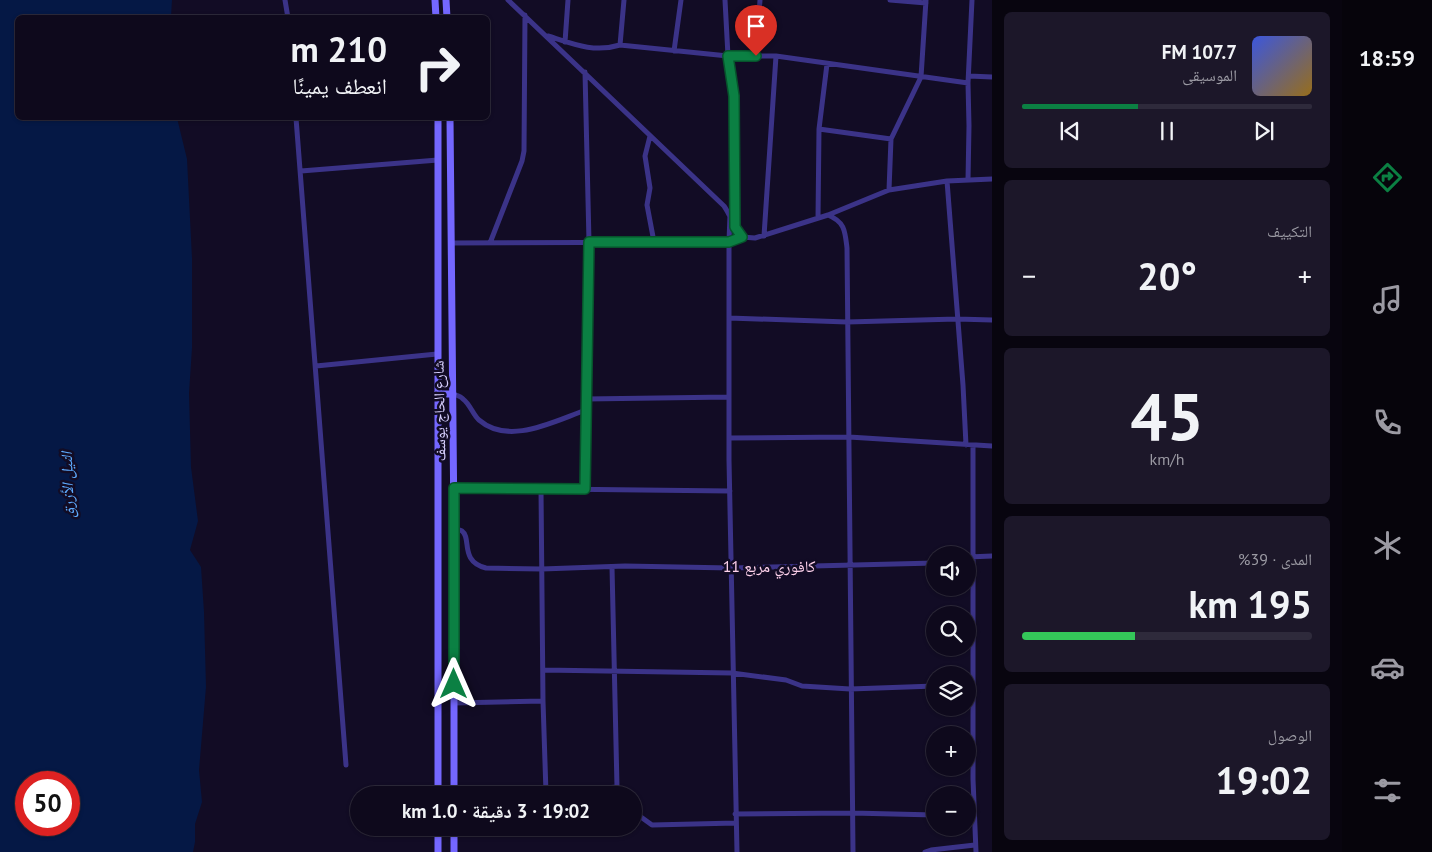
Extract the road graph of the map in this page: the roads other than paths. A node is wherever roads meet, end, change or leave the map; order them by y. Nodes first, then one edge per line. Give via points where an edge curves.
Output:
1 (285, 0) edge
2 (435, 0) edge
3 (446, 0) edge
4 (508, 0) edge
5 (568, 0) edge
6 (624, 0) edge
7 (681, 0) edge
8 (725, 0) edge
9 (760, 0) edge
10 (890, 0) edge
11 (972, 0) edge
12 (926, 2) edge
13 (288, 15) edge
14 (436, 15) edge
15 (447, 15) edge
16 (525, 15) junction
17 (546, 35) junction
18 (565, 42) junction
19 (620, 45) junction
20 (674, 51) junction
21 (728, 56) junction
22 (756, 56) junction
23 (776, 56) junction
24 (827, 64) junction
25 (585, 72) junction
26 (968, 76) junction
27 (921, 77) junction
28 (992, 77) edge
29 (968, 83) junction
30 (296, 120) edge
31 (438, 120) edge
32 (450, 120) edge
33 (819, 129) junction
34 (650, 136) junction
35 (891, 139) junction
36 (438, 160) junction
37 (300, 172) junction
38 (968, 180) junction
39 (992, 180) edge
40 (947, 181) junction
41 (889, 190) junction
42 (730, 214) junction
43 (828, 215) junction
44 (818, 218) junction
45 (735, 227) junction
46 (764, 236) junction
47 (742, 237) junction
48 (589, 242) junction
49 (654, 242) junction
50 (729, 242) junction
51 (452, 243) junction
52 (490, 243) junction
53 (729, 318) junction
54 (957, 320) junction
55 (992, 320) edge
56 (847, 322) junction
57 (437, 354) junction
58 (316, 366) junction
59 (437, 394) junction
60 (453, 394) junction
61 (729, 397) junction
62 (586, 399) junction
63 (586, 410) junction
64 (849, 437) junction
65 (729, 438) junction
66 (966, 445) junction
67 (973, 445) junction
68 (992, 446) edge
69 (454, 488) junction
70 (541, 489) junction
71 (585, 489) junction
72 (730, 491) junction
73 (454, 529) junction
74 (970, 546) edge
75 (992, 556) edge
76 (976, 557) edge
77 (926, 563) edge
78 (849, 565) junction
79 (612, 567) junction
80 (731, 568) junction
81 (542, 569) junction
82 (970, 596) edge
83 (970, 666) edge
84 (543, 670) junction
85 (614, 671) junction
86 (732, 674) junction
87 (926, 686) edge
88 (850, 689) junction
89 (543, 701) junction
90 (454, 703) junction
91 (970, 716) edge
92 (346, 765) dead end
93 (438, 786) edge
94 (454, 786) edge
95 (546, 786) edge
96 (617, 786) edge
97 (970, 786) edge
98 (852, 813) junction
99 (735, 814) junction
100 (926, 815) edge
101 (642, 818) edge
102 (736, 823) junction
103 (438, 836) edge
104 (454, 836) edge
105 (974, 836) edge
106 (975, 845) junction
107 (438, 852) edge
108 (454, 852) edge
109 (737, 852) edge
110 (853, 852) edge
111 (925, 852) edge
112 (976, 852) edge

1 - 13 street
2 - 14 main road
3 - 15 main road
4 - 16 street
5 - 18 street
6 - 19 street
7 - 20 street
8 - 21 street
9 - 22 street
10 - 12 street
11 - 26 street
12 - 27 street
16 - 17 street
16 - 52 street via 522,161
17 - 18 street
17 - 25 street
18 - 19 street via 596,50
19 - 20 street
20 - 21 street
21 - 22 street
21 - 45 street via 734,96
22 - 23 street
23 - 24 street
23 - 46 street
24 - 27 street
24 - 33 street
25 - 34 street
25 - 48 street
26 - 28 street
26 - 29 street
27 - 29 street
27 - 35 street
29 - 38 street
30 - 37 street
31 - 36 main road, شارع الحاج يوسف
32 - 51 main road, شارع الحاج يوسف
33 - 35 street
33 - 44 street
34 - 42 street
34 - 49 street via 645,156 650,188 647,206
35 - 41 street
36 - 37 street
36 - 57 main road, شارع الحاج يوسف
37 - 58 street
38 - 39 street
38 - 40 street
40 - 41 street
40 - 54 street
41 - 43 street
42 - 45 street
42 - 50 street
43 - 44 street
43 - 56 street via 837,219 846,235
44 - 46 street
45 - 47 street
46 - 47 street
47 - 50 street
48 - 49 street
48 - 52 street
48 - 62 street
49 - 50 street
50 - 53 street
51 - 52 street
51 - 60 main road, شارع الحاج يوسف
53 - 56 street
53 - 61 street
54 - 55 street
54 - 56 street
54 - 66 street
56 - 64 street
57 - 58 street
57 - 59 main road, شارع الحاج يوسف
58 - 92 street
59 - 60 main road
59 - 93 main road, شارع الحاج يوسف
60 - 63 street via 464,399 478,419 491,429 503,431 533,428
60 - 69 main road, شارع الحاج يوسف
61 - 62 street
61 - 65 street
62 - 63 street
63 - 71 street
64 - 65 street
64 - 66 street
64 - 78 street
65 - 72 street
66 - 67 street
67 - 68 street
67 - 74 street
69 - 70 street
69 - 73 main road, شارع الحاج يوسف
70 - 71 street
70 - 81 street
71 - 72 street
72 - 80 street
73 - 81 street via 464,534 473,562 478,566
73 - 90 main road, شارع الحاج يوسف
75 - 76 street
77 - 78 street
78 - 80 street
78 - 88 street
79 - 80 street
79 - 81 street
79 - 85 street
80 - 86 street
81 - 84 street
82 - 83 street
84 - 85 street
84 - 89 street
85 - 86 street
85 - 96 street
86 - 88 street via 786,680 802,686
86 - 99 street
87 - 88 street
88 - 98 street
89 - 90 street
89 - 95 street
90 - 94 main road, شارع الحاج يوسف
91 - 97 street
98 - 99 street
98 - 100 street
98 - 110 street
99 - 102 street
101 - 102 street via 652,825
102 - 109 street
103 - 107 main road
104 - 108 main road
105 - 106 street
106 - 111 street
106 - 112 street

